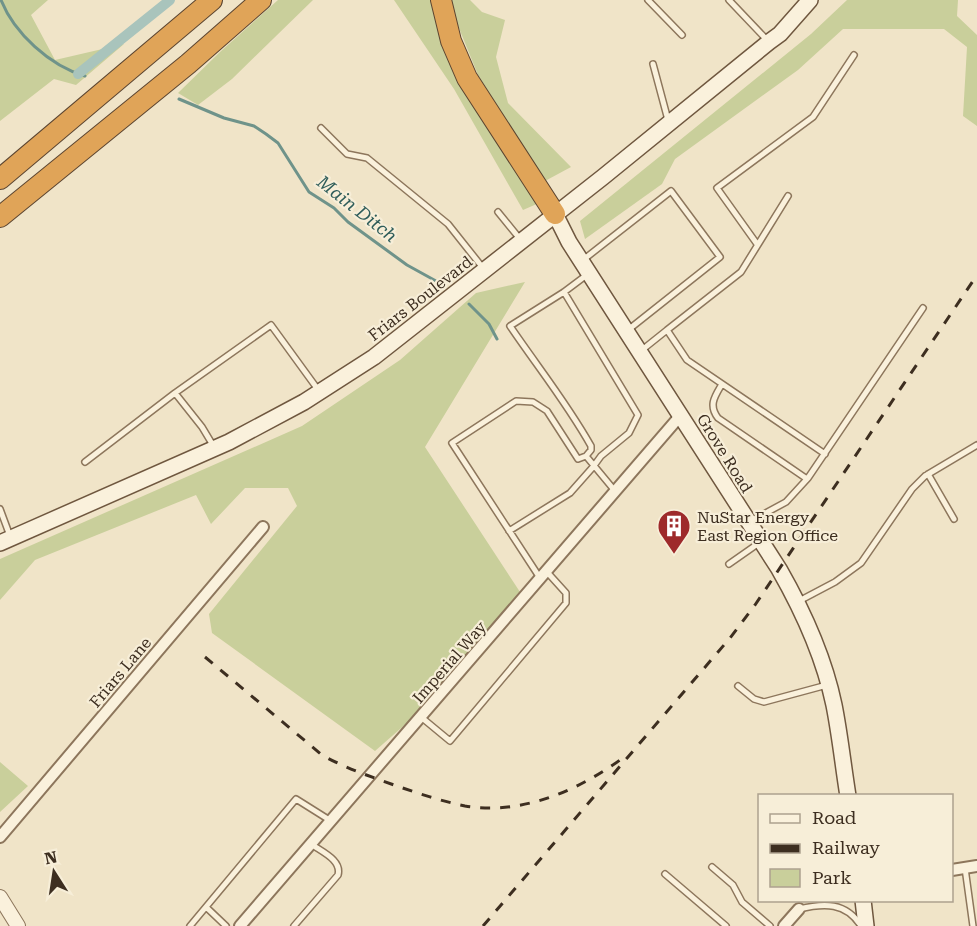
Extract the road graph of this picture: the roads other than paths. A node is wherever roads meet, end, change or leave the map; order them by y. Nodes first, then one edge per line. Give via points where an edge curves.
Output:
1 (197, 0) edge
2 (212, 0) edge
3 (261, 0) edge
4 (441, 0) edge
5 (648, 0) edge
6 (729, 0) edge
7 (810, 0) edge
8 (682, 35) dead end
9 (770, 42) junction
10 (854, 55) dead end
11 (653, 64) dead end
12 (139, 104) junction
13 (669, 124) junction
14 (321, 128) dead end
15 (0, 160) edge
16 (0, 179) edge
17 (788, 196) dead end
18 (498, 212) dead end
19 (555, 214) junction
20 (0, 217) edge
21 (0, 233) edge
22 (521, 241) junction
23 (757, 244) junction
24 (585, 267) junction
25 (484, 270) junction
26 (564, 292) junction
27 (923, 308) dead end
28 (667, 330) junction
29 (626, 332) junction
30 (639, 352) junction
31 (722, 384) junction
32 (319, 392) junction
33 (175, 393) junction
34 (680, 416) junction
35 (977, 446) edge
36 (214, 448) junction
37 (825, 454) junction
38 (586, 456) junction
39 (85, 462) dead end
40 (594, 467) junction
41 (928, 474) junction
42 (807, 479) junction
43 (615, 491) junction
44 (0, 508) edge
45 (954, 519) dead end
46 (748, 523) junction
47 (263, 527) dead end
48 (509, 531) junction
49 (5, 540) edge
50 (760, 542) junction
51 (729, 564) dead end
52 (544, 576) junction
53 (796, 602) junction
54 (829, 685) junction
55 (738, 686) dead end
56 (421, 717) junction
57 (848, 794) edge
58 (331, 821) junction
59 (0, 837) edge
60 (311, 844) junction
61 (977, 866) edge
62 (712, 867) dead end
63 (965, 868) junction
64 (953, 870) edge
65 (665, 874) dead end
66 (0, 897) edge
67 (863, 902) edge
68 (803, 905) edge
69 (206, 907) junction
70 (18, 926) edge
71 (190, 926) edge
72 (226, 926) edge
73 (240, 926) edge
74 (294, 926) edge
75 (726, 926) edge
76 (770, 926) edge
77 (784, 926) edge
78 (861, 926) edge
79 (866, 926) edge
80 (973, 926) edge

1 - 15 highway via 42,131
2 - 16 highway
3 - 12 highway
4 - 19 highway via 466,78
5 - 8 lane
6 - 9 lane
7 - 9 main road, Friars Boulevard
9 - 13 main road, Friars Boulevard
10 - 23 lane via 813,117 717,188
11 - 13 lane
12 - 20 highway
12 - 21 highway via 118,135
13 - 19 main road, Friars Boulevard
14 - 25 lane via 347,154 367,158 448,224
17 - 23 lane
18 - 22 lane
19 - 22 main road, Friars Boulevard
19 - 24 main road, Grove Road
22 - 25 main road, Friars Boulevard
23 - 28 lane via 741,272
24 - 26 lane
24 - 29 main road, Grove Road
24 - 29 lane via 671,191 720,257
25 - 32 main road, Friars Boulevard via 374,357
26 - 38 lane via 510,326 569,407 591,446
26 - 40 lane via 638,415 629,433 601,456
27 - 37 lane
28 - 30 lane
28 - 31 lane via 687,360
29 - 30 main road, Grove Road
30 - 34 main road, Grove Road
31 - 37 lane
31 - 42 lane via 712,405 713,412
32 - 33 lane via 271,325
32 - 36 main road, Friars Boulevard
33 - 36 lane
33 - 39 lane
34 - 43 street, Imperial Way
34 - 46 main road, Grove Road
35 - 41 lane
36 - 49 main road, Friars Boulevard
37 - 42 lane
38 - 40 lane
38 - 48 lane via 578,459 547,411 533,402 516,401 452,443
40 - 43 lane
40 - 48 lane via 570,494
41 - 45 lane
41 - 53 lane via 912,489 861,563
42 - 46 lane via 786,502
43 - 52 street, Imperial Way
44 - 49 lane
46 - 50 main road, Grove Road
47 - 59 street, Friars Lane
48 - 52 lane
50 - 51 lane
50 - 53 main road, Grove Road
52 - 56 street, Imperial Way
52 - 56 lane via 566,593 567,603 450,741
53 - 54 main road, Grove Road
54 - 55 lane via 764,702 753,699
54 - 57 main road, Grove Road
56 - 58 street, Imperial Way
58 - 60 street, Imperial Way
58 - 69 lane via 296,799
60 - 73 street, Imperial Way
60 - 74 lane via 338,864 340,870
61 - 63 street
62 - 76 lane via 733,885 742,902
63 - 64 street
63 - 80 lane
65 - 75 lane
66 - 70 street
67 - 79 main road
68 - 77 street
68 - 78 lane via 838,906
69 - 71 lane
69 - 72 lane

